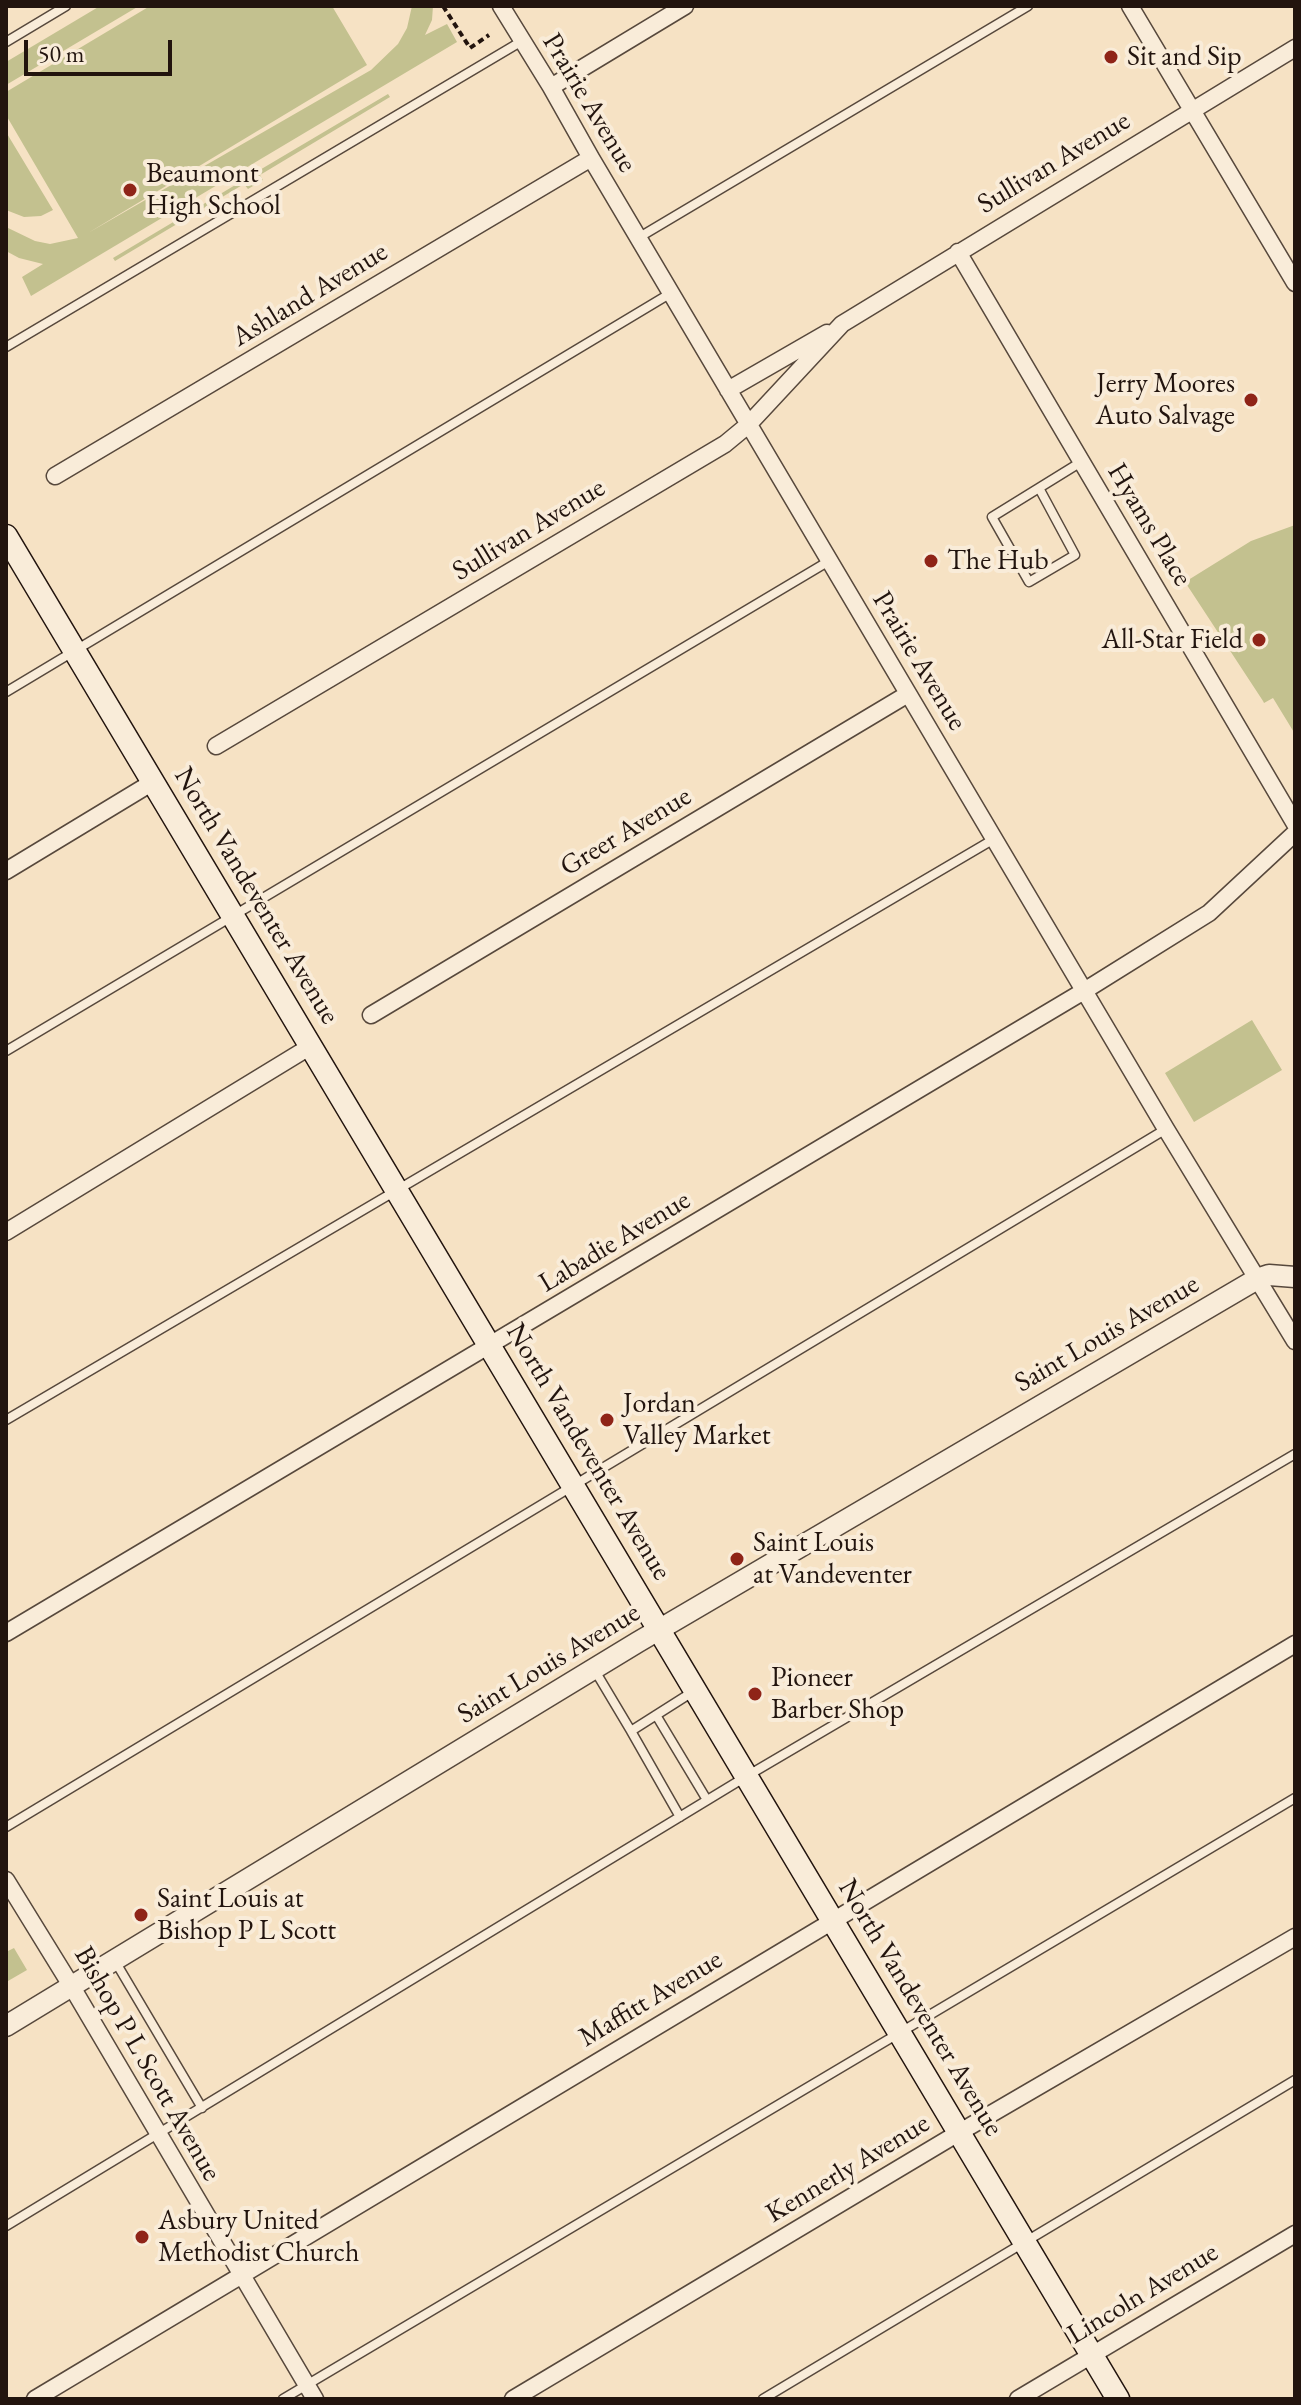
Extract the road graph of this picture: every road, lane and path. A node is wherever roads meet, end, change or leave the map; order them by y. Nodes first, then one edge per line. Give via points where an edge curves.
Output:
1 (66, 6) edge
2 (443, 6) edge
3 (501, 6) edge
4 (685, 6) edge
5 (1028, 6) edge
6 (1130, 6) edge
7 (489, 35) dead end
8 (522, 41) junction
9 (6, 42) edge
10 (1295, 48) edge
11 (551, 87) junction
12 (1192, 110) junction
13 (591, 158) junction
14 (638, 238) junction
15 (958, 252) junction
16 (1295, 283) edge
17 (671, 293) junction
18 (842, 324) junction
19 (6, 347) edge
20 (728, 390) junction
21 (748, 425) junction
22 (1082, 462) junction
23 (55, 476) dead end
24 (1039, 488) junction
25 (6, 536) edge
26 (829, 561) junction
27 (75, 651) junction
28 (6, 692) edge
29 (908, 694) junction
30 (216, 746) dead end
31 (153, 782) junction
32 (1295, 824) edge
33 (1295, 833) edge
34 (994, 839) junction
35 (6, 871) edge
36 (233, 916) junction
37 (1084, 991) junction
38 (371, 1015) dead end
39 (311, 1046) junction
40 (6, 1051) edge
41 (1166, 1129) junction
42 (397, 1190) junction
43 (6, 1232) edge
44 (1295, 1277) edge
45 (1257, 1279) junction
46 (1295, 1341) edge
47 (491, 1346) junction
48 (6, 1420) edge
49 (1295, 1454) edge
50 (573, 1485) junction
51 (659, 1629) junction
52 (6, 1633) edge
53 (1295, 1644) edge
54 (594, 1668) junction
55 (695, 1690) junction
56 (656, 1715) junction
57 (631, 1731) junction
58 (747, 1776) junction
59 (1295, 1798) edge
60 (707, 1800) junction
61 (680, 1817) junction
62 (6, 1827) edge
63 (6, 1880) edge
64 (833, 1920) junction
65 (1295, 1937) edge
66 (115, 1961) junction
67 (72, 1987) junction
68 (6, 2026) edge
69 (900, 2032) junction
70 (1295, 2080) edge
71 (202, 2108) junction
72 (960, 2132) junction
73 (158, 2135) junction
74 (6, 2226) edge
75 (1295, 2234) edge
76 (1025, 2242) junction
77 (241, 2277) junction
78 (1092, 2354) junction
79 (311, 2392) edge
80 (35, 2399) edge
81 (283, 2399) edge
82 (513, 2399) edge
83 (763, 2399) edge
84 (1018, 2399) edge
85 (1118, 2399) edge

1 - 9 lane
2 - 7 path via 470,48
3 - 8 street, Prairie Avenue
4 - 11 street
5 - 14 lane
6 - 12 street
8 - 11 street, Prairie Avenue
8 - 19 lane
10 - 12 street, Sullivan Avenue
11 - 13 street, Prairie Avenue
12 - 15 street, Sullivan Avenue
12 - 16 street
13 - 14 street, Prairie Avenue
13 - 23 street, Ashland Avenue
14 - 17 street, Prairie Avenue
15 - 18 street, Sullivan Avenue
15 - 22 street, Hyams Place
17 - 20 street, Prairie Avenue
17 - 27 lane
18 - 20 street, Sullivan Avenue
18 - 21 street, Sullivan Avenue
20 - 21 street, Prairie Avenue
21 - 26 street, Prairie Avenue
21 - 30 street, Sullivan Avenue via 725,444
22 - 24 lane
22 - 32 street, Hyams Place
24 - 24 lane via 992,517 1029,582 1075,555
25 - 27 main road, North Vandeventer Avenue
26 - 29 street, Prairie Avenue
26 - 36 lane
27 - 28 lane
27 - 31 main road, North Vandeventer Avenue
29 - 34 street, Prairie Avenue
29 - 38 street, Greer Avenue
31 - 35 street
31 - 36 main road, North Vandeventer Avenue
33 - 37 street, Labadie Avenue via 1209,913
34 - 37 street, Prairie Avenue
34 - 42 lane
36 - 39 main road, North Vandeventer Avenue
36 - 40 lane
37 - 41 street, Prairie Avenue
37 - 47 street, Labadie Avenue
39 - 42 main road, North Vandeventer Avenue
39 - 43 street
41 - 45 street, Prairie Avenue
41 - 50 lane
42 - 47 main road, North Vandeventer Avenue
42 - 48 lane
44 - 45 street, Saint Louis Avenue
45 - 46 street, Prairie Avenue
45 - 51 street, Saint Louis Avenue
47 - 50 main road, North Vandeventer Avenue
47 - 52 street, Labadie Avenue
49 - 58 lane
50 - 51 main road, North Vandeventer Avenue
50 - 62 lane
51 - 54 street, Saint Louis Avenue
51 - 55 main road, North Vandeventer Avenue
53 - 64 street, Maffitt Avenue
54 - 57 lane
54 - 66 street, Saint Louis Avenue
55 - 56 lane
55 - 58 main road, North Vandeventer Avenue
56 - 57 lane
56 - 60 lane
57 - 61 lane
58 - 60 lane
58 - 64 main road, North Vandeventer Avenue
59 - 69 lane
60 - 61 lane
61 - 71 lane
63 - 67 street, Bishop P L Scott Avenue
64 - 69 main road, North Vandeventer Avenue
64 - 77 street, Maffitt Avenue
65 - 72 street, Kennerly Avenue
66 - 67 street, Saint Louis Avenue
66 - 71 lane
67 - 68 street, Saint Louis Avenue
67 - 73 street, Bishop P L Scott Avenue
69 - 72 main road, North Vandeventer Avenue
69 - 79 lane
70 - 76 lane
71 - 73 lane
72 - 76 main road, North Vandeventer Avenue
72 - 82 street, Kennerly Avenue
73 - 74 lane
73 - 77 street, Bishop P L Scott Avenue
75 - 78 street, Lincoln Avenue
76 - 78 main road, North Vandeventer Avenue
76 - 83 lane
77 - 79 street, Bishop P L Scott Avenue
77 - 80 street, Maffitt Avenue
78 - 84 street, Lincoln Avenue
78 - 85 main road, North Vandeventer Avenue
79 - 81 lane

